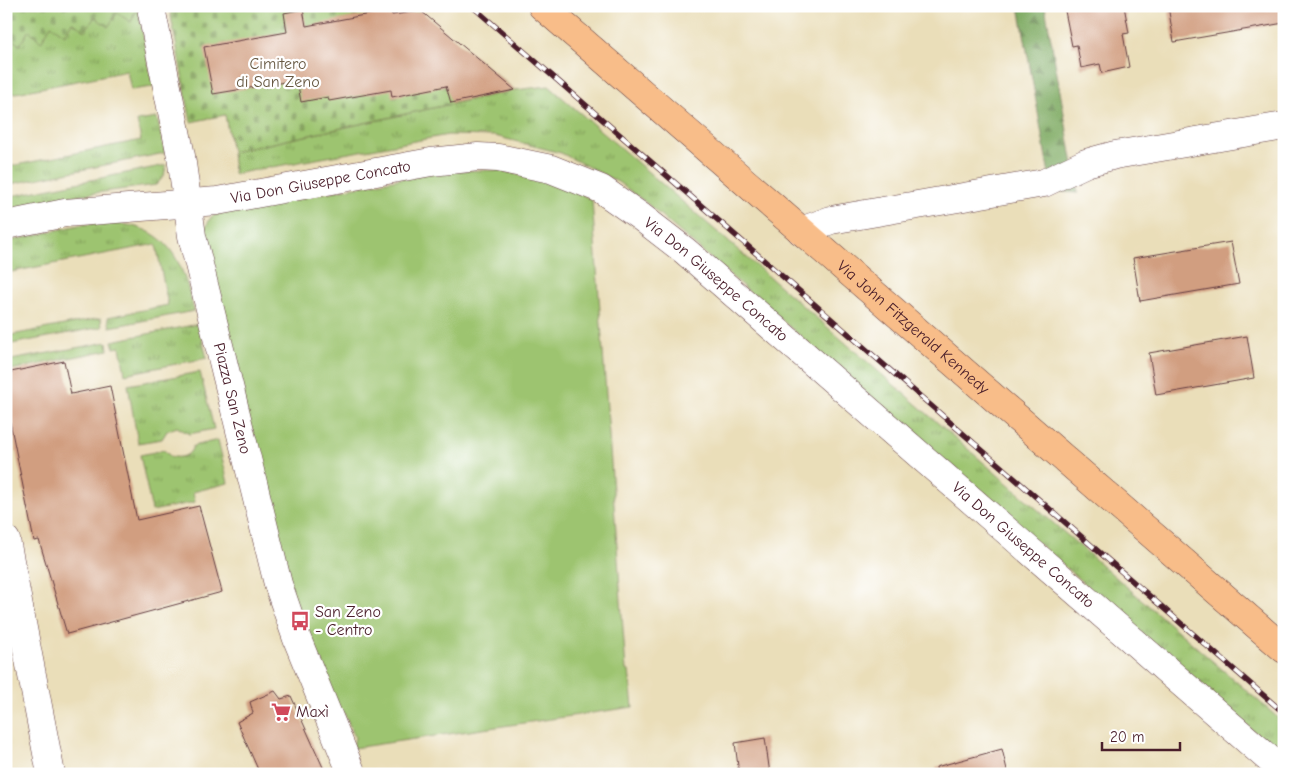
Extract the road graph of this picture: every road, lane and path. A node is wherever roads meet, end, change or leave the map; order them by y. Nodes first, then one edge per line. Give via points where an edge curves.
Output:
1 (542, 6) edge
2 (152, 13) dead end
3 (1284, 126) edge
4 (187, 202) junction
5 (6, 225) edge
6 (801, 231) junction
7 (6, 540) edge
8 (1284, 648) edge
9 (1284, 772) edge
10 (51, 774) edge
11 (352, 774) edge

1 - 6 main road, Via John Fitzgerald Kennedy
2 - 4 street, Piazza San Zeno
3 - 6 street via 1115,155 1086,163 1044,183 831,220
4 - 5 street, Via Don Giuseppe Concato via 65,213
4 - 9 street, Via Don Giuseppe Concato via 217,201 431,162 478,157 551,169 601,189 685,251
4 - 11 street, Piazza San Zeno via 192,236 278,584
6 - 8 main road, Via John Fitzgerald Kennedy
7 - 10 street

